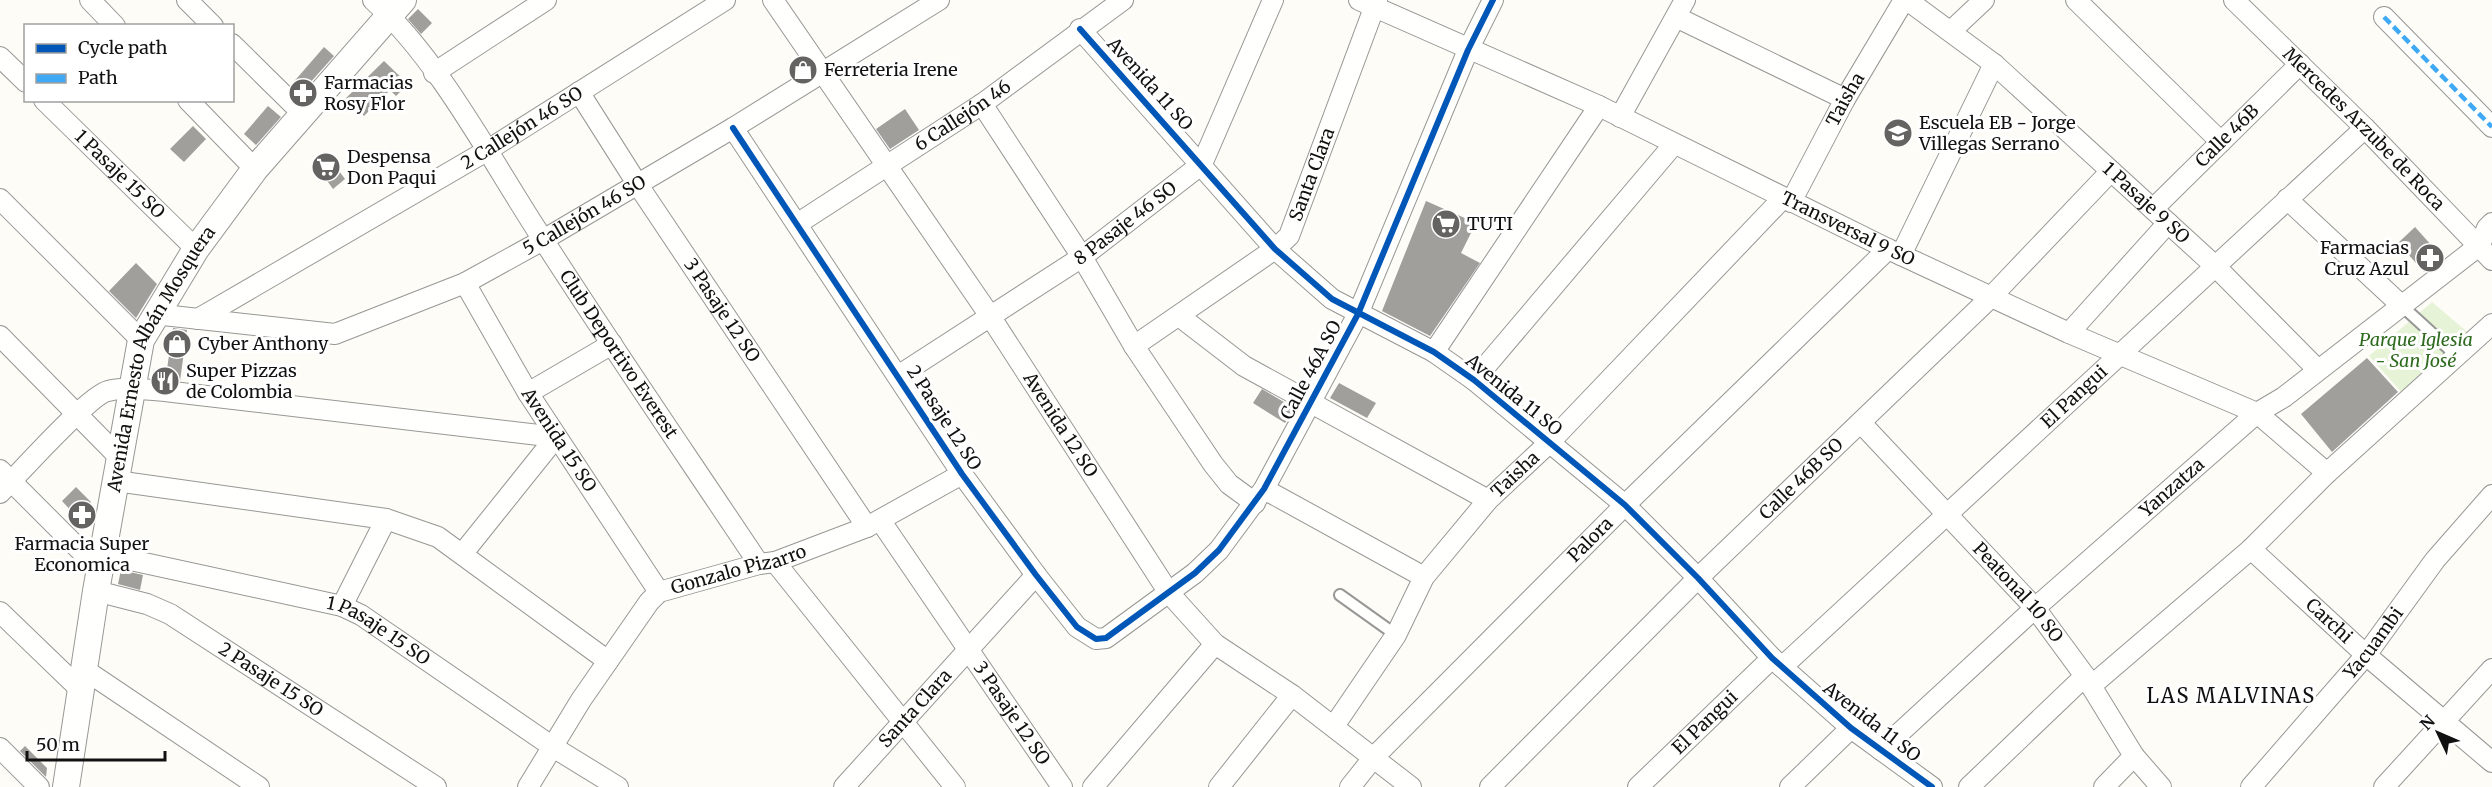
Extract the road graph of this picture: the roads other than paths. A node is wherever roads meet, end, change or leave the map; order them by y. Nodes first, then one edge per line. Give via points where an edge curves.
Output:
1 (90, 0) edge
2 (187, 0) edge
3 (546, 0) edge
4 (725, 0) edge
5 (773, 0) edge
6 (939, 0) edge
7 (1123, 0) edge
8 (1273, 0) edge
9 (1493, 0) edge
10 (1905, 0) edge
11 (1984, 0) edge
12 (2076, 0) edge
13 (2234, 0) edge
14 (1370, 2) edge
15 (389, 5) edge
16 (1681, 9) edge
17 (2384, 17) dead end
18 (113, 24) edge
19 (211, 24) edge
20 (1080, 29) junction
21 (1951, 31) junction
22 (234, 46) edge
23 (1468, 50) junction
24 (0, 57) edge
25 (1994, 64) junction
26 (2300, 64) junction
27 (822, 71) junction
28 (434, 73) junction
29 (24, 80) edge
30 (579, 92) junction
31 (1845, 99) junction
32 (46, 102) edge
33 (190, 102) edge
34 (981, 104) junction
35 (1599, 106) junction
36 (303, 114) junction
37 (1620, 117) junction
38 (2492, 127) edge
39 (733, 128) junction
40 (2365, 128) junction
41 (2221, 142) junction
42 (1674, 144) junction
43 (488, 150) junction
44 (1202, 164) junction
45 (888, 167) junction
46 (255, 169) junction
47 (2111, 171) junction
48 (638, 184) junction
49 (0, 199) edge
50 (2287, 199) junction
51 (1787, 200) junction
52 (2153, 209) junction
53 (2168, 223) junction
54 (797, 224) junction
55 (2492, 224) edge
56 (543, 240) junction
57 (196, 249) junction
58 (1275, 249) junction
59 (2488, 249) edge
60 (1895, 252) junction
61 (1082, 257) junction
62 (2214, 265) junction
63 (465, 283) junction
64 (1991, 297) junction
65 (2401, 305) junction
66 (154, 314) junction
67 (1358, 314) junction
68 (990, 316) junction
69 (1179, 316) junction
70 (198, 319) junction
71 (2492, 324) edge
72 (2069, 333) junction
73 (0, 336) edge
74 (141, 340) junction
75 (612, 344) junction
76 (1134, 346) junction
77 (1434, 352) junction
78 (2118, 354) junction
79 (2458, 357) junction
80 (2318, 370) junction
81 (898, 376) junction
82 (1474, 381) junction
83 (131, 388) junction
84 (528, 393) junction
85 (1312, 402) junction
86 (2257, 413) junction
87 (77, 414) junction
88 (1861, 423) junction
89 (556, 437) junction
90 (1549, 443) junction
91 (118, 470) junction
92 (2327, 473) junction
93 (962, 474) junction
94 (4, 482) edge
95 (2492, 495) edge
96 (1259, 496) junction
97 (1488, 500) junction
98 (1624, 505) junction
99 (1946, 512) junction
100 (386, 519) junction
101 (874, 524) junction
102 (2251, 549) junction
103 (463, 554) junction
104 (767, 563) junction
105 (100, 572) junction
106 (1036, 574) junction
107 (1424, 577) junction
108 (1698, 578) junction
109 (659, 592) junction
110 (1169, 593) junction
111 (1340, 595) dead end
112 (342, 606) junction
113 (2034, 608) junction
114 (0, 612) edge
115 (1396, 635) junction
116 (1215, 644) junction
117 (969, 648) junction
118 (2366, 655) junction
119 (608, 661) junction
120 (1777, 662) junction
121 (2492, 669) edge
122 (83, 680) junction
123 (2088, 681) junction
124 (1292, 695) junction
125 (901, 723) junction
126 (2443, 723) junction
127 (1334, 726) junction
128 (1851, 728) junction
129 (553, 747) junction
130 (0, 748) edge
131 (1881, 750) junction
132 (2134, 756) junction
133 (1374, 758) junction
134 (2492, 762) edge
135 (39, 787) edge
136 (66, 787) edge
137 (259, 787) edge
138 (436, 787) edge
139 (528, 787) edge
140 (618, 787) edge
141 (844, 787) edge
142 (955, 787) edge
143 (1062, 787) edge
144 (1093, 787) edge
145 (1219, 787) edge
146 (1350, 787) edge
147 (1411, 787) edge
148 (1490, 787) edge
149 (1638, 787) edge
150 (1790, 787) edge
151 (1932, 787) edge
152 (1969, 787) edge
153 (2104, 787) edge
154 (2161, 787) edge
155 (2251, 787) edge
156 (2384, 787) edge

1 - 18 street
2 - 19 street
3 - 28 street
4 - 30 street, 2 Callejón 46 SO
5 - 27 street, Avenida 12 SO
6 - 27 street, 5 Callejón 46 SO
7 - 20 street, 6 Callejón 46
8 - 44 street, 8 Pasaje 46 SO
9 - 23 street, Calle 46A SO
10 - 21 street, 1 Pasaje 9 SO
10 - 31 street, Taisha
11 - 21 street
12 - 41 street
13 - 26 street, Mercedes Arzube de Roca
14 - 23 street, Transversal 9 SO
14 - 58 street, Santa Clara via 1294,228
15 - 28 street, Club Deportivo Everest
15 - 36 street, Avenida Ernesto Albán Mosquera
16 - 31 street
16 - 37 street
17 - 38 street
20 - 34 street, 6 Callejón 46
20 - 44 street, Avenida 11 SO
21 - 25 street, 1 Pasaje 9 SO
22 - 36 street
23 - 35 street, Transversal 9 SO
23 - 67 street, Calle 46A SO
24 - 29 street
25 - 47 street, 1 Pasaje 9 SO
25 - 60 street, Palora
26 - 40 street, Mercedes Arzube de Roca
26 - 41 street, Calle 46B
27 - 39 street, 5 Callejón 46 SO
27 - 45 street, Avenida 12 SO
28 - 43 street, Club Deportivo Everest
30 - 43 street, 2 Callejón 46 SO
30 - 48 street, 3 Pasaje 12 SO
31 - 51 street, Taisha
32 - 57 street, 1 Pasaje 15 SO
33 - 46 street
34 - 45 street, 6 Callejón 46
34 - 61 street
35 - 37 street, Transversal 9 SO
35 - 77 street
36 - 46 street, Avenida Ernesto Albán Mosquera
37 - 42 street, Transversal 9 SO
39 - 48 street, 5 Callejón 46 SO
39 - 54 street, 2 Pasaje 12 SO
40 - 50 street, El Pangui
40 - 59 street, Mercedes Arzube de Roca
41 - 52 street, Calle 46B
42 - 51 street, Transversal 9 SO
42 - 82 street
43 - 56 street, Club Deportivo Everest
43 - 70 street, 2 Callejón 46 SO
44 - 58 street, Avenida 11 SO
44 - 61 street, 8 Pasaje 46 SO
45 - 54 street, 6 Callejón 46
45 - 68 street, Avenida 12 SO
46 - 57 street, Avenida Ernesto Albán Mosquera
47 - 52 street, 1 Pasaje 9 SO
47 - 64 street, Calle 46B SO
48 - 56 street, 5 Callejón 46 SO
48 - 101 street, 3 Pasaje 12 SO
49 - 74 street
50 - 62 street, El Pangui
50 - 65 street
51 - 60 street, Transversal 9 SO
51 - 90 street, Taisha
52 - 53 street, 1 Pasaje 9 SO
53 - 62 street, 1 Pasaje 9 SO
53 - 72 street
54 - 81 street, 2 Pasaje 12 SO
55 - 59 street, Yanzatza via 2487,228
56 - 63 street, 5 Callejón 46 SO
56 - 75 street, Club Deportivo Everest
57 - 66 street, Avenida Ernesto Albán Mosquera
58 - 67 street, Avenida 11 SO via 1332,299
58 - 69 street, Santa Clara
59 - 65 street, Yanzatza
60 - 64 street, Transversal 9 SO
60 - 98 street, Palora
61 - 68 street, 8 Pasaje 46 SO
61 - 76 street
62 - 78 street, El Pangui
62 - 80 street, 1 Pasaje 9 SO
63 - 70 street, 5 Callejón 46 SO via 335,334
63 - 84 street, Avenida 15 SO
64 - 72 street, Transversal 9 SO
64 - 88 street, Calle 46B SO
65 - 79 lane
65 - 80 street, Yanzatza
66 - 70 street
66 - 74 street, Avenida Ernesto Albán Mosquera
67 - 77 street, Avenida 11 SO
67 - 85 street, Calle 46A SO
68 - 81 street, 8 Pasaje 46 SO
68 - 110 street, Avenida 12 SO
69 - 76 street, Santa Clara
69 - 85 street via 1244,366
71 - 79 street
72 - 78 street, Transversal 9 SO
73 - 87 street
74 - 83 street, Avenida Ernesto Albán Mosquera
75 - 84 street
75 - 104 street, Club Deportivo Everest
76 - 96 street via 1229,484
77 - 82 street, Avenida 11 SO
78 - 86 street, Transversal 9 SO
78 - 99 street, El Pangui
79 - 92 street
80 - 86 street, Yanzatza
81 - 93 street, 2 Pasaje 12 SO
82 - 90 street, Avenida 11 SO
83 - 87 street via 105,391
83 - 89 street
83 - 91 street, Avenida Ernesto Albán Mosquera
84 - 89 street, Avenida 15 SO
85 - 96 street, Calle 46A SO
85 - 97 street
86 - 92 street, Transversal 9 SO
86 - 113 street, Yanzatza
87 - 91 street
87 - 94 street
88 - 99 street, Peatonal 10 SO
88 - 108 street, Calle 46B SO
89 - 103 street
89 - 109 street, Avenida 15 SO
90 - 97 street, Taisha
90 - 98 street, Avenida 11 SO
91 - 100 street
91 - 105 street, Avenida Ernesto Albán Mosquera
92 - 102 street
93 - 101 street, Gonzalo Pizarro
93 - 106 street, 2 Pasaje 12 SO
94 - 105 street
95 - 118 street, Yacuambi via 2435,561
96 - 107 street
96 - 110 street, Calle 46A SO via 1219,550
97 - 107 street, Taisha
98 - 108 street, Avenida 11 SO
98 - 133 street, Palora
99 - 113 street, Peatonal 10 SO
99 - 120 street, El Pangui
100 - 103 street via 438,537
100 - 112 street
101 - 104 street, Gonzalo Pizarro
101 - 117 street, 3 Pasaje 12 SO
102 - 118 street, Carchi
102 - 123 street
103 - 119 street
104 - 109 street, Gonzalo Pizarro
104 - 125 street, Club Deportivo Everest
105 - 112 street, 1 Pasaje 15 SO
105 - 122 street, Avenida Ernesto Albán Mosquera
105 - 138 street, 2 Pasaje 15 SO
106 - 110 street, 2 Pasaje 12 SO via 1077,627 1096,639 1117,633
106 - 117 street, Santa Clara
107 - 115 street, Taisha
108 - 120 street, Avenida 11 SO
108 - 148 street, Calle 46B SO
109 - 119 street, Gonzalo Pizarro
110 - 116 street, Avenida 12 SO
111 - 115 lane
112 - 129 street, 1 Pasaje 15 SO via 361,615
113 - 123 street, Peatonal 10 SO
113 - 131 street, Yanzatza
114 - 122 street
115 - 127 street, Taisha
116 - 124 street, Avenida 12 SO
116 - 144 street
117 - 125 street, Santa Clara
117 - 143 street, 3 Pasaje 12 SO
118 - 126 street, Carchi
118 - 155 street, Yacuambi
119 - 129 street, Gonzalo Pizarro
120 - 128 street, Avenida 11 SO
120 - 149 street, El Pangui
121 - 126 street
122 - 136 street, Avenida Ernesto Albán Mosquera
122 - 137 street
123 - 132 street, Peatonal 10 SO
123 - 152 street
124 - 127 street, Avenida 12 SO
124 - 145 street
125 - 141 street, Santa Clara
125 - 142 street, Club Deportivo Everest
126 - 134 street, Carchi
126 - 156 street
127 - 133 street, Avenida 12 SO
128 - 131 street, Avenida 11 SO
128 - 150 street
129 - 139 street, Gonzalo Pizarro
129 - 140 street, 1 Pasaje 15 SO
130 - 135 street
131 - 151 street, Avenida 11 SO
132 - 153 street
132 - 154 street, Peatonal 10 SO
133 - 146 street, Palora
133 - 147 street, Avenida 12 SO

